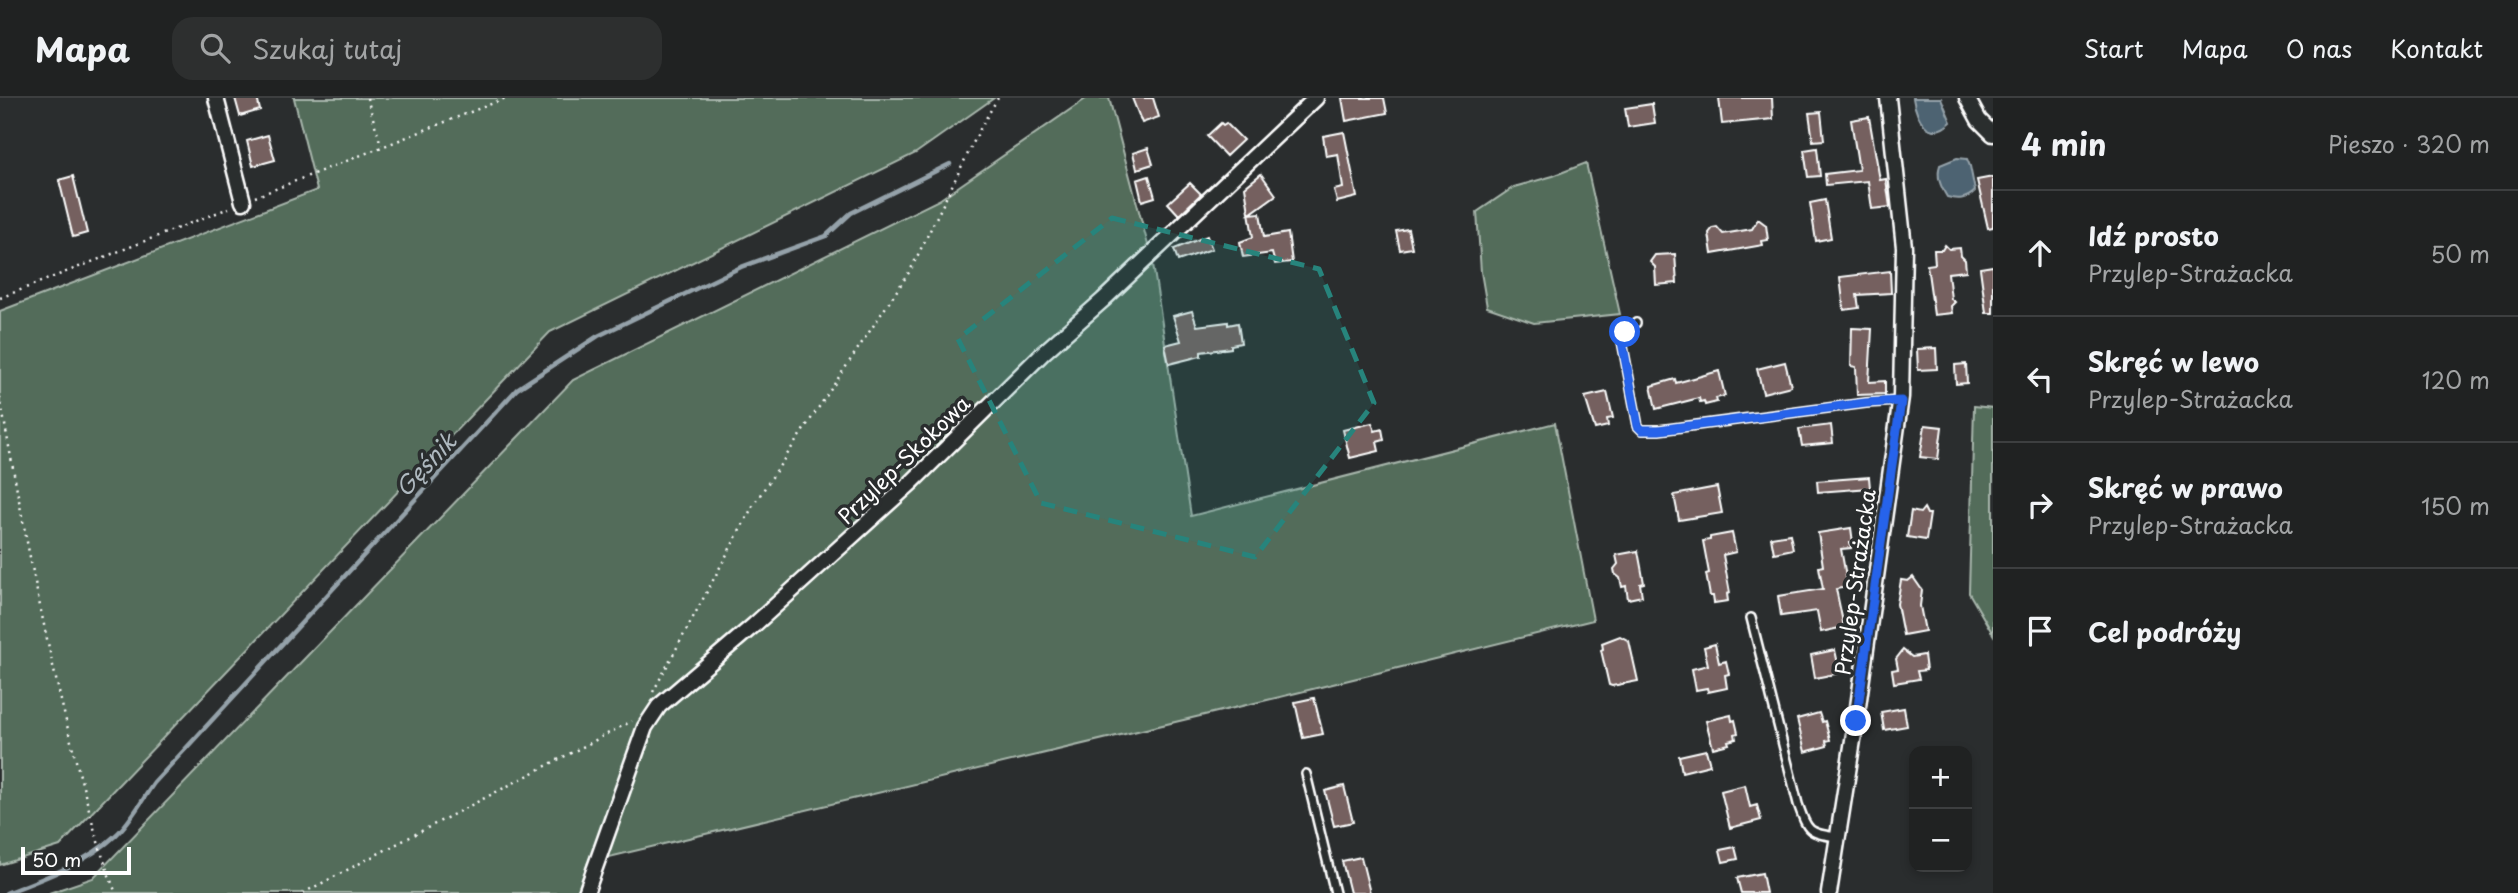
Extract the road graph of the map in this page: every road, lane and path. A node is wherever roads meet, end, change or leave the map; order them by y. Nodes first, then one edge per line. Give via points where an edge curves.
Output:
1 (216, 98) edge
2 (367, 98) edge
3 (998, 98) edge
4 (1317, 98) edge
5 (1888, 98) edge
6 (1967, 98) edge
7 (1993, 134) edge
8 (382, 146) dead end
9 (243, 202) dead end
10 (1636, 323) dead end
11 (0, 397) edge
12 (1901, 401) junction
13 (1751, 618) dead end
14 (656, 700) junction
15 (1306, 774) dead end
16 (1837, 837) junction
17 (116, 893) edge
18 (303, 893) edge
19 (586, 893) edge
20 (1335, 893) edge
21 (1829, 893) edge

1 - 9 street
2 - 8 path
3 - 14 path via 910,271 754,504
4 - 14 street, Przylep-Skokowa via 1043,353 911,483 754,625
5 - 12 street, Przylep-Strażacka via 1904,247
6 - 7 street
10 - 12 lane via 1621,336 1642,430
11 - 17 path via 50,654 96,840
12 - 16 street, Przylep-Strażacka
13 - 16 lane via 1806,829
14 - 18 path
14 - 19 street, Przylep-Skokowa
15 - 20 lane
16 - 21 street, Przylep-Strażacka

